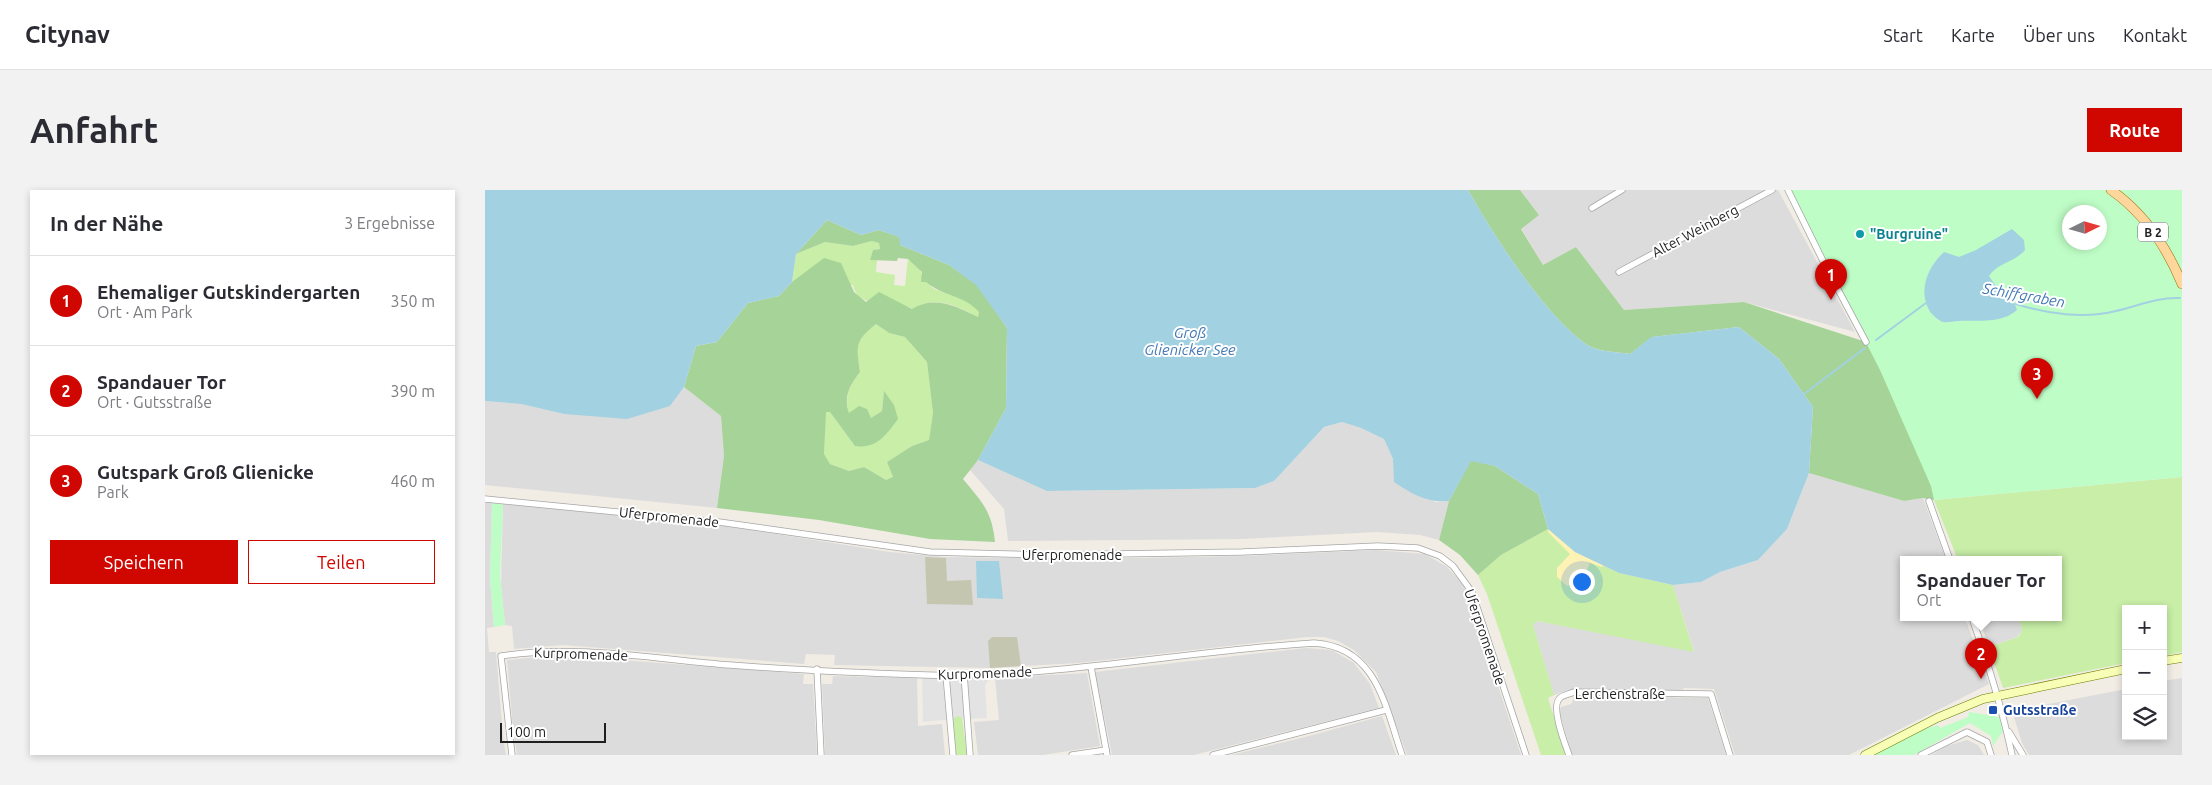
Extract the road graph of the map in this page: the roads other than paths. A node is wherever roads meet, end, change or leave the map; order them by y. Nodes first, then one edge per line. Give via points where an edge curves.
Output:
1 (1622, 190) edge
2 (1772, 190) edge
3 (1788, 190) edge
4 (2111, 190) edge
5 (1592, 208) dead end
6 (1619, 272) dead end
7 (2182, 284) edge
8 (1867, 342) dead end
9 (485, 499) edge
10 (1929, 501) dead end
11 (1949, 556) edge
12 (1973, 621) edge
13 (2182, 658) edge
14 (2167, 660) edge
15 (1091, 667) junction
16 (817, 669) junction
17 (2122, 670) edge
18 (946, 674) junction
19 (964, 674) junction
20 (1997, 695) junction
21 (1387, 710) junction
22 (2007, 728) junction
23 (1107, 753) edge
24 (512, 755) edge
25 (821, 755) edge
26 (953, 755) edge
27 (971, 755) edge
28 (1072, 755) edge
29 (1213, 755) edge
30 (1402, 755) edge
31 (1525, 755) edge
32 (1569, 755) edge
33 (1731, 755) edge
34 (1865, 755) edge
35 (1921, 755) edge
36 (1991, 755) edge
37 (2011, 755) edge
38 (2023, 755) edge

1 - 5 street
2 - 6 street, Alter Weinberg
3 - 8 street
4 - 7 main road, B 2 via 2138,214 2157,237
9 - 31 street, Uferpromenade via 719,522 930,552 1047,555 1378,546 1418,548 1453,566 1472,592
10 - 11 street
12 - 20 street
13 - 14 main road
15 - 19 street, Kurpromenade
15 - 21 street, Kurpromenade via 1324,644 1350,653 1365,666 1376,682
15 - 23 street
16 - 18 street, Kurpromenade
16 - 24 street, Kurpromenade via 563,650 501,656
16 - 25 street
17 - 20 main road
18 - 19 street, Kurpromenade
18 - 26 street
19 - 27 street
20 - 22 street
20 - 34 main road via 1943,715
21 - 29 street
21 - 30 street, Kurpromenade
22 - 37 street
22 - 38 street
23 - 28 street
32 - 33 street, Lerchenstraße via 1556,704 1559,698 1574,692 1711,694
35 - 36 street via 1967,732 1987,742

